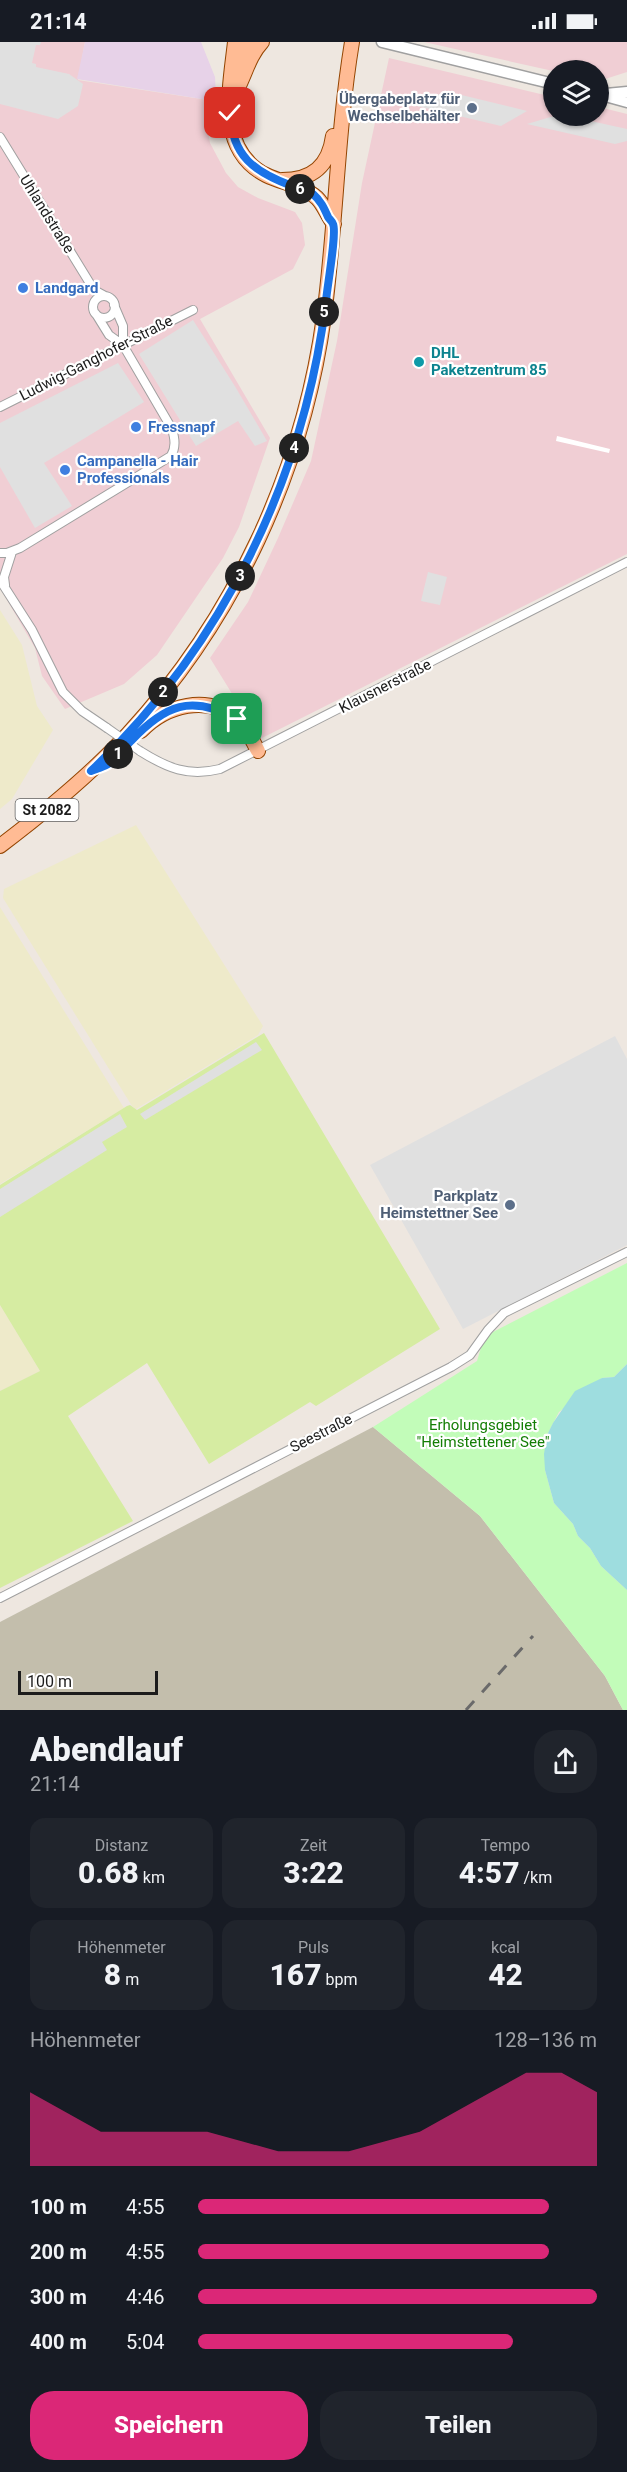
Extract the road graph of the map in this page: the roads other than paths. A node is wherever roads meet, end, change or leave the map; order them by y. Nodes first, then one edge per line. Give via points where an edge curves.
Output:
1 (235, 42) edge
2 (247, 42) edge
3 (262, 42) edge
4 (382, 42) edge
5 (351, 44) edge
6 (543, 81) edge
7 (627, 92) edge
8 (609, 93) edge
9 (609, 96) edge
10 (344, 100) junction
11 (230, 101) junction
12 (627, 102) edge
13 (0, 138) edge
14 (277, 180) junction
15 (334, 224) junction
16 (94, 290) junction
17 (105, 296) junction
18 (93, 304) junction
19 (114, 304) junction
20 (193, 310) dead end
21 (96, 314) junction
22 (123, 345) junction
23 (0, 407) edge
24 (12, 552) junction
25 (0, 553) edge
26 (627, 562) edge
27 (3, 583) edge
28 (258, 751) junction
29 (91, 771) junction
30 (0, 846) edge
31 (627, 1252) edge
32 (0, 1598) edge

1 - 11 main road via 228,88
2 - 11 main road
3 - 11 main road
4 - 6 street
5 - 10 main road, St 2082
7 - 8 street
9 - 12 street
10 - 14 main road via 338,111 332,147 321,167 304,178
10 - 15 main road, St 2082
11 - 14 main road via 230,126 243,156
13 - 16 street, Uhlandstraße
14 - 15 main road via 319,199
15 - 29 main road, St 2082 via 324,317 310,391 289,464 255,547 231,593 178,674
16 - 17 street, Uhlandstraße
16 - 18 street
17 - 18 street
17 - 19 street, Uhlandstraße
18 - 21 street
19 - 21 street via 109,316
19 - 22 street via 123,326
20 - 22 street, Ludwig-Ganghofer-Straße
21 - 22 street via 109,335
22 - 23 street, Ludwig-Ganghofer-Straße
22 - 24 street via 172,429 175,446 171,456
24 - 25 street
24 - 27 street
26 - 28 street, Klausnerstraße
27 - 28 street, Klausnerstraße, bridge via 63,692 82,711 140,751 173,770 193,773 220,769
28 - 29 main road via 237,719 207,706 192,705 160,715 109,763
29 - 30 main road, St 2082
31 - 32 street, Seestraße via 504,1313 470,1355 451,1367

